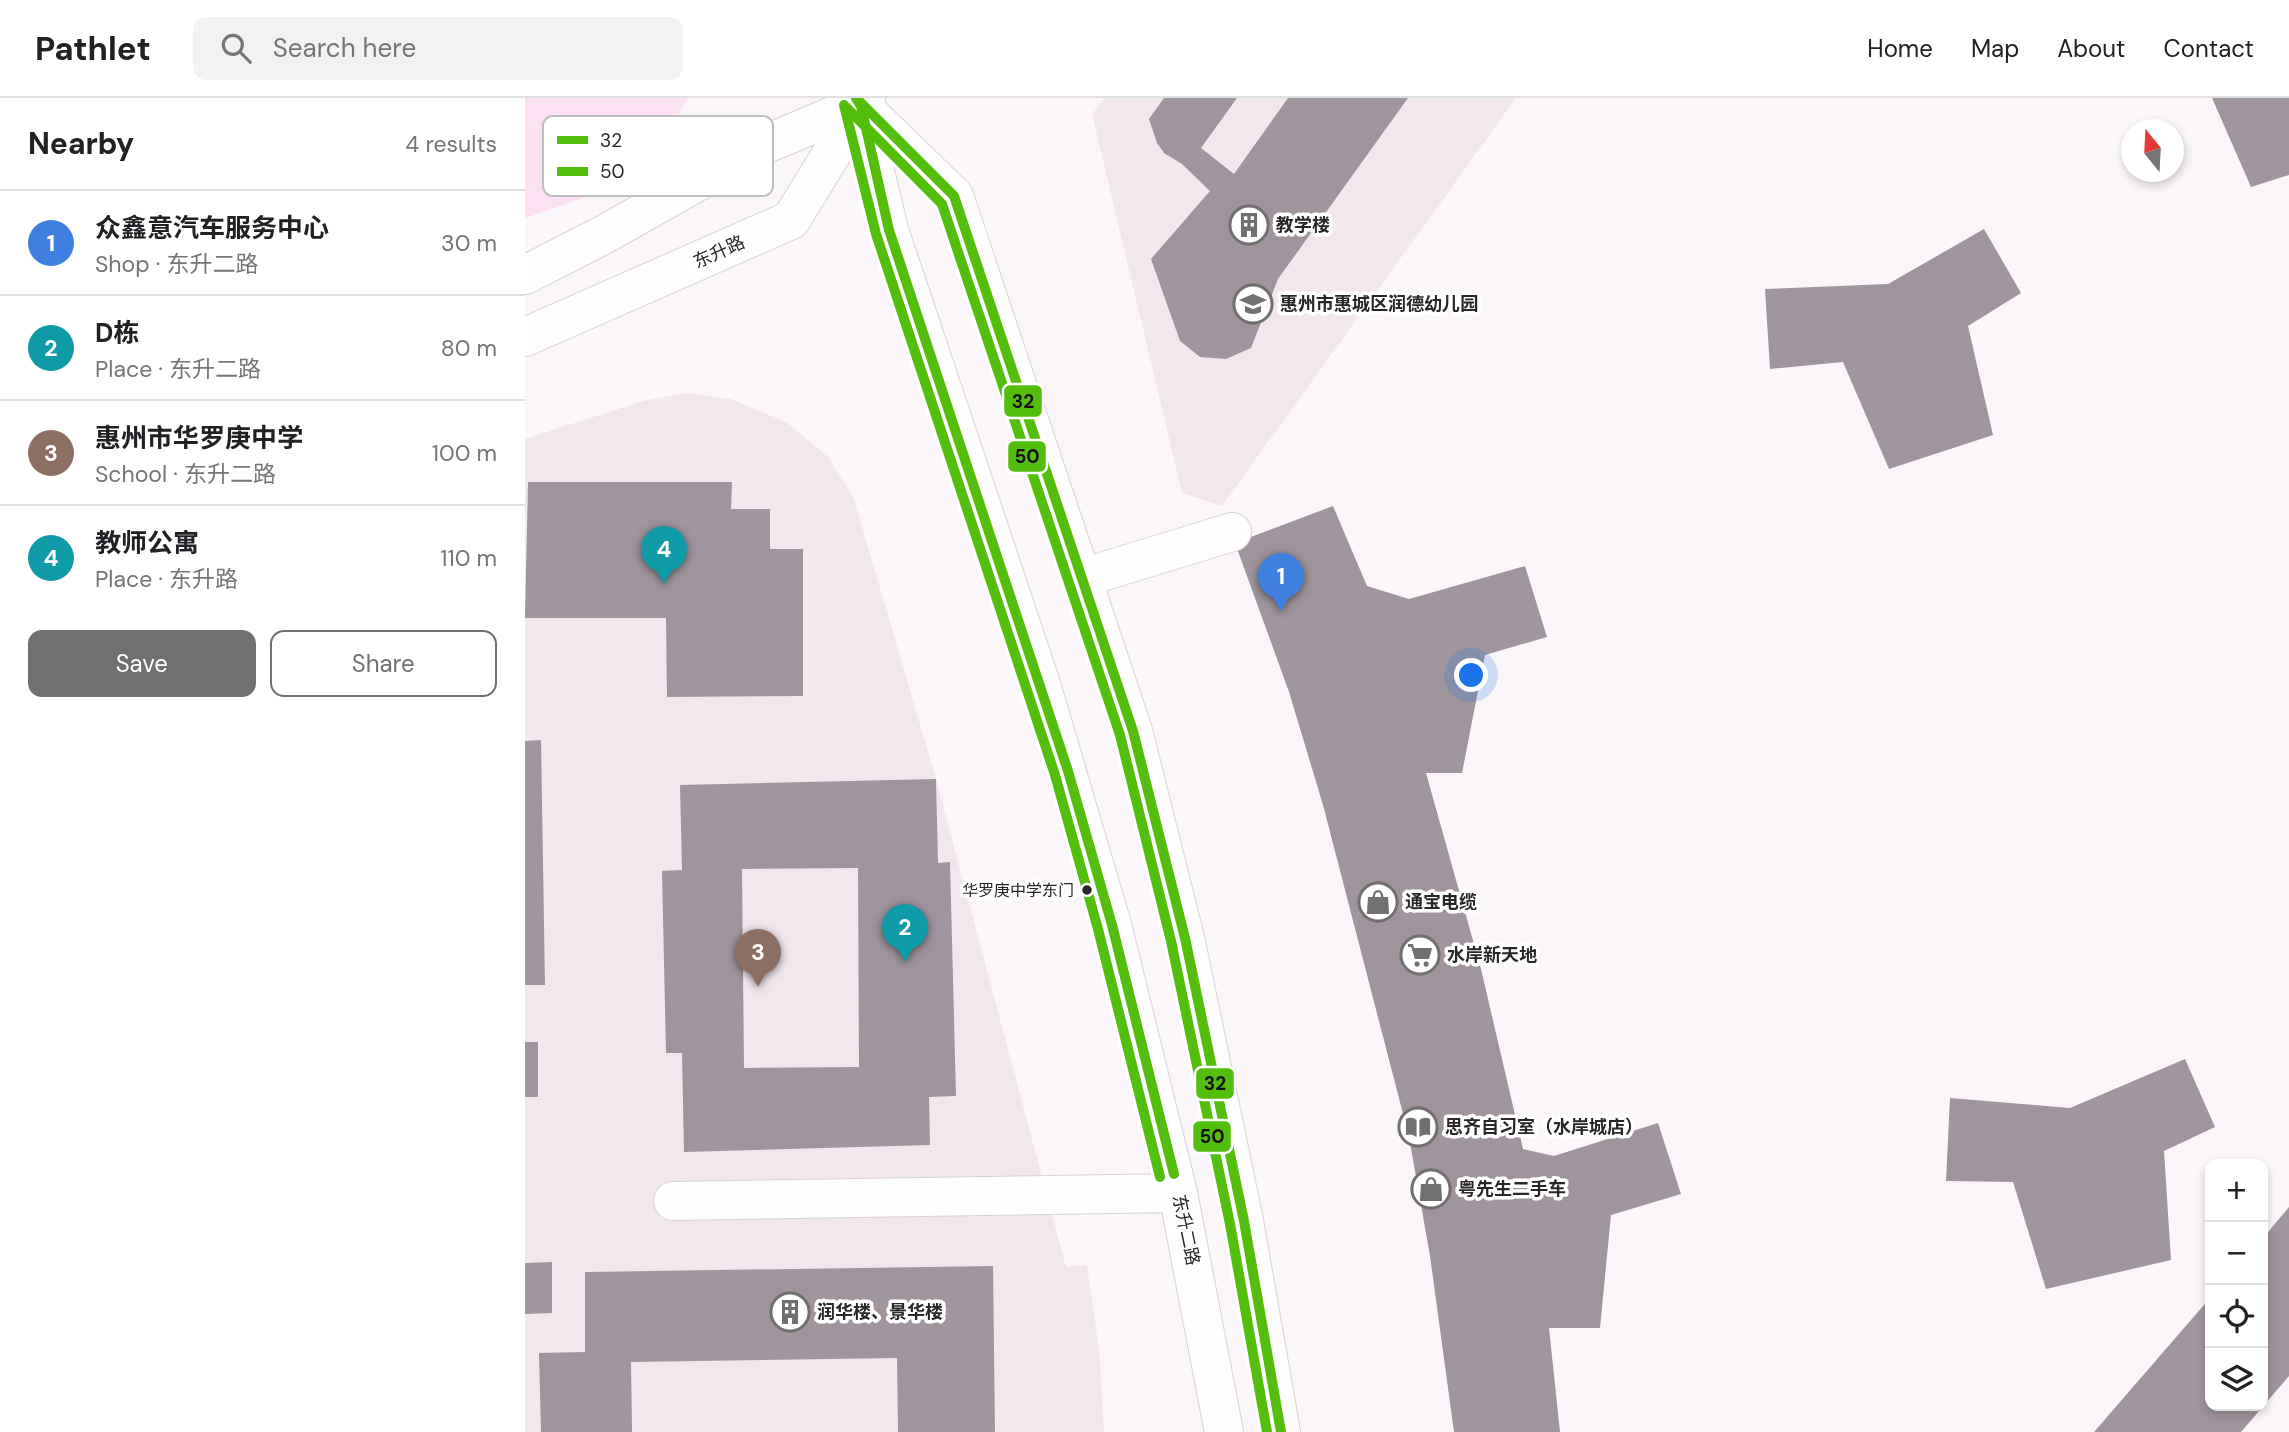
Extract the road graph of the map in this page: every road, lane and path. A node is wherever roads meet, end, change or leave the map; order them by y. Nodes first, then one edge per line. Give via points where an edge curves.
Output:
1 (863, 101) edge
2 (773, 141) edge
3 (672, 196) edge
4 (525, 275) edge
5 (525, 337) edge
6 (1232, 532) dead end
7 (1082, 578) junction
8 (1178, 1193) junction
9 (673, 1201) dead end
10 (1224, 1432) edge
11 (1281, 1432) edge

1 - 2 street
1 - 5 street, 东升路 via 791,220
1 - 7 street via 954,196
1 - 8 street, 东升二路 via 889,230 1068,771
3 - 4 street
6 - 7 street
7 - 11 street via 1160,828 1244,1221
8 - 9 street
8 - 10 street, 东升二路

